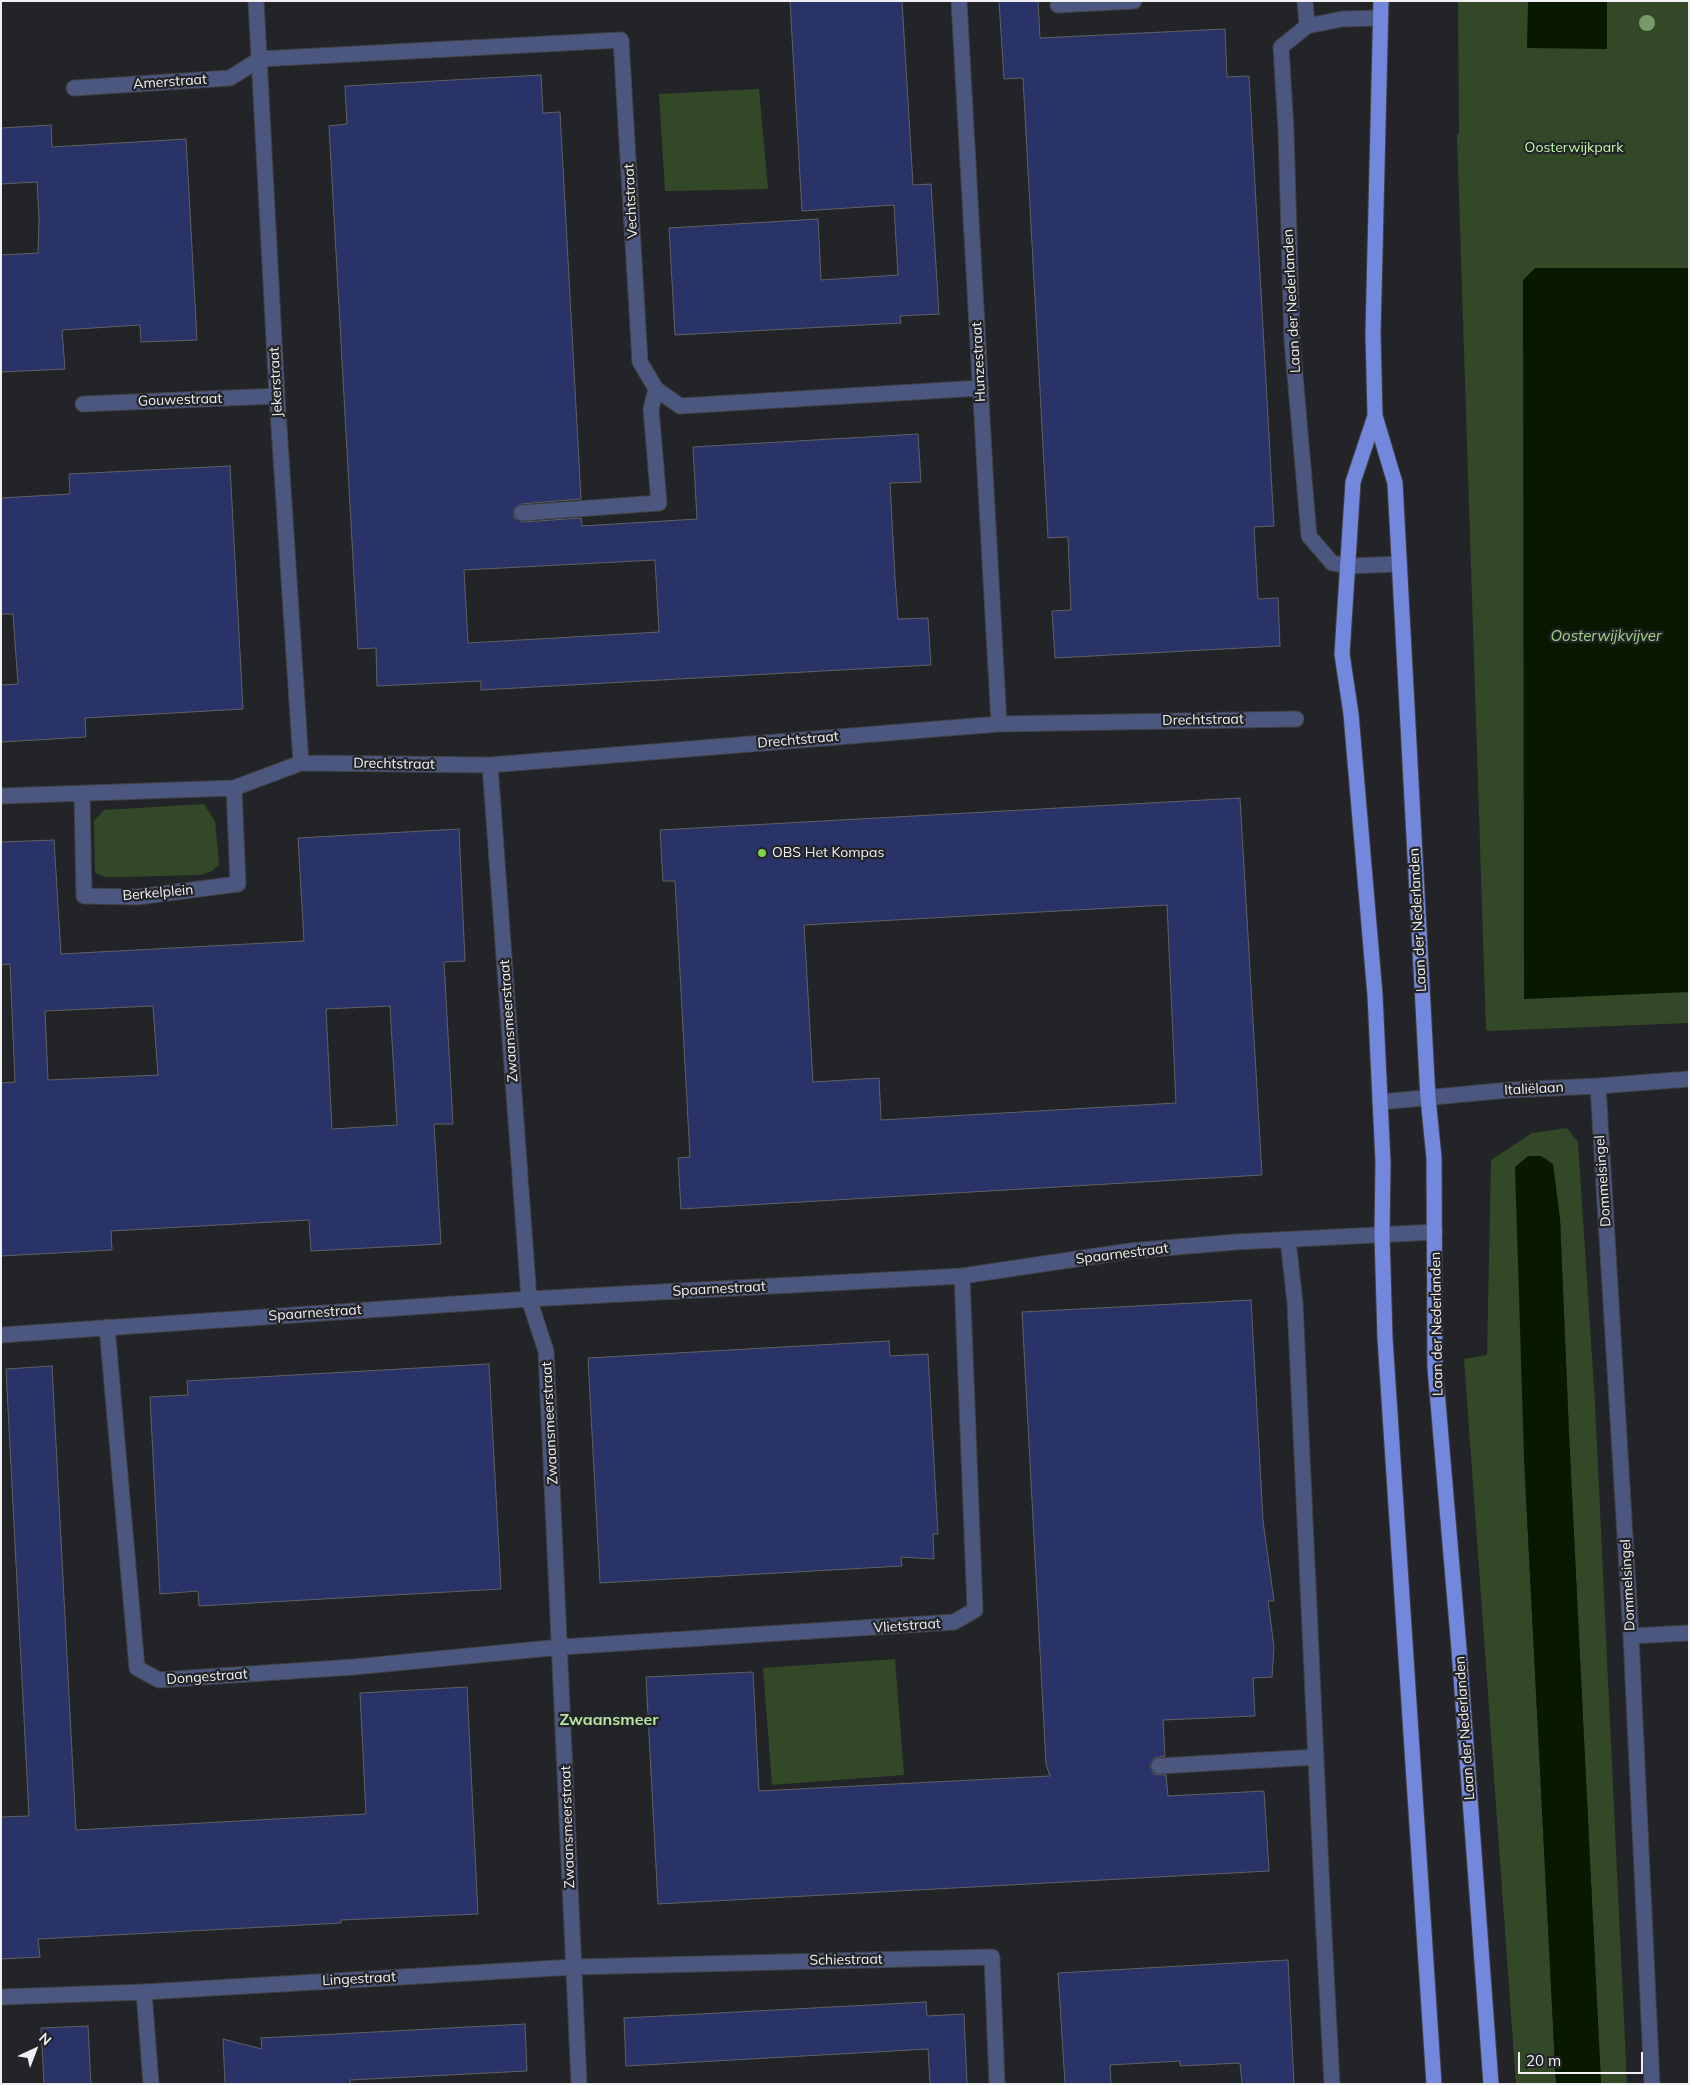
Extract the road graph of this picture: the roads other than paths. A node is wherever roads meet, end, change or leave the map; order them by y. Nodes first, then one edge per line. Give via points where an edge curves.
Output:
1 (256, 1) edge
2 (958, 1) edge
3 (1134, 1) edge
4 (1305, 1) edge
5 (1381, 1) edge
6 (1058, 5) dead end
7 (1380, 18) junction
8 (1307, 26) junction
9 (260, 59) junction
10 (74, 88) dead end
11 (981, 388) junction
12 (656, 389) junction
13 (277, 396) junction
14 (83, 404) dead end
15 (1375, 416) junction
16 (522, 513) dead end
17 (1399, 564) junction
18 (1348, 566) junction
19 (1296, 719) dead end
20 (999, 724) junction
21 (301, 763) junction
22 (490, 765) junction
23 (234, 788) junction
24 (82, 794) junction
25 (1, 796) edge
26 (1689, 1079) edge
27 (1598, 1086) junction
28 (1428, 1098) junction
29 (1380, 1102) junction
30 (1435, 1232) junction
31 (1382, 1235) junction
32 (1288, 1240) junction
33 (962, 1276) junction
34 (529, 1299) junction
35 (107, 1327) junction
36 (1, 1335) edge
37 (1689, 1633) edge
38 (1631, 1636) junction
39 (561, 1646) junction
40 (1316, 1757) junction
41 (1158, 1766) dead end
42 (574, 1967) junction
43 (144, 1992) junction
44 (1, 1996) edge
45 (151, 2084) edge
46 (579, 2084) edge
47 (997, 2084) edge
48 (1332, 2084) edge
49 (1434, 2084) edge
50 (1491, 2084) edge
51 (1652, 2084) edge

1 - 9 street, Jekerstraat
2 - 11 street, Hunzestraat
3 - 6 street
4 - 8 street
5 - 7 main road, Laan der Nederlanden
7 - 8 street, Laan der Nederlanden via 1342,19
7 - 15 main road, Laan der Nederlanden via 1373,334
8 - 18 street, Laan der Nederlanden via 1281,47 1292,340 1309,536 1332,563
9 - 10 street, Amerstraat via 230,78
9 - 12 street, Vechtstraat via 621,40 640,362
9 - 13 street, Jekerstraat
11 - 12 street, Vechtstraat via 680,406
11 - 20 street, Hunzestraat
12 - 16 street via 651,409 659,503
13 - 14 street, Gouwestraat
13 - 21 street, Jekerstraat
15 - 17 main road, Laan der Nederlanden via 1395,483
15 - 18 main road, Laan der Nederlanden via 1353,482
17 - 18 street, Laan der Nederlanden
17 - 28 main road, Laan der Nederlanden
18 - 29 main road, Laan der Nederlanden via 1342,654 1351,714 1375,995
19 - 20 street, Drechtstraat
20 - 22 street, Drechtstraat
21 - 22 street, Drechtstraat
21 - 23 street
22 - 34 street, Zwaansmeerstraat
23 - 24 street
23 - 24 street, Berkelplein via 238,884 137,897 84,896
24 - 25 street
26 - 27 street, Italiëlaan
27 - 28 street, Italiëlaan
27 - 38 street, Dommelsingel
28 - 29 street, Italiëlaan
28 - 30 main road, Laan der Nederlanden via 1434,1158
29 - 31 main road, Laan der Nederlanden
30 - 31 street, Spaarnestraat
30 - 50 main road, Laan der Nederlanden via 1435,1367
31 - 32 street, Spaarnestraat
31 - 49 main road, Laan der Nederlanden via 1385,1338
32 - 33 street, Spaarnestraat via 1130,1251
32 - 40 street via 1295,1303
33 - 34 street, Spaarnestraat
33 - 39 street, Vlietstraat via 975,1610 954,1622
34 - 35 street, Spaarnestraat
34 - 39 street, Zwaansmeerstraat via 546,1351
35 - 36 street, Spaarnestraat
35 - 39 street, Dongestraat via 137,1668 159,1680 354,1668
37 - 38 street
38 - 51 street, Dommelsingel
39 - 42 street, Zwaansmeerstraat
40 - 41 street
40 - 48 street
42 - 43 street, Lingestraat
42 - 46 street, Zwaansmeerstraat
42 - 47 street, Schiestraat via 992,1957
43 - 44 street, Lingestraat
43 - 45 street

